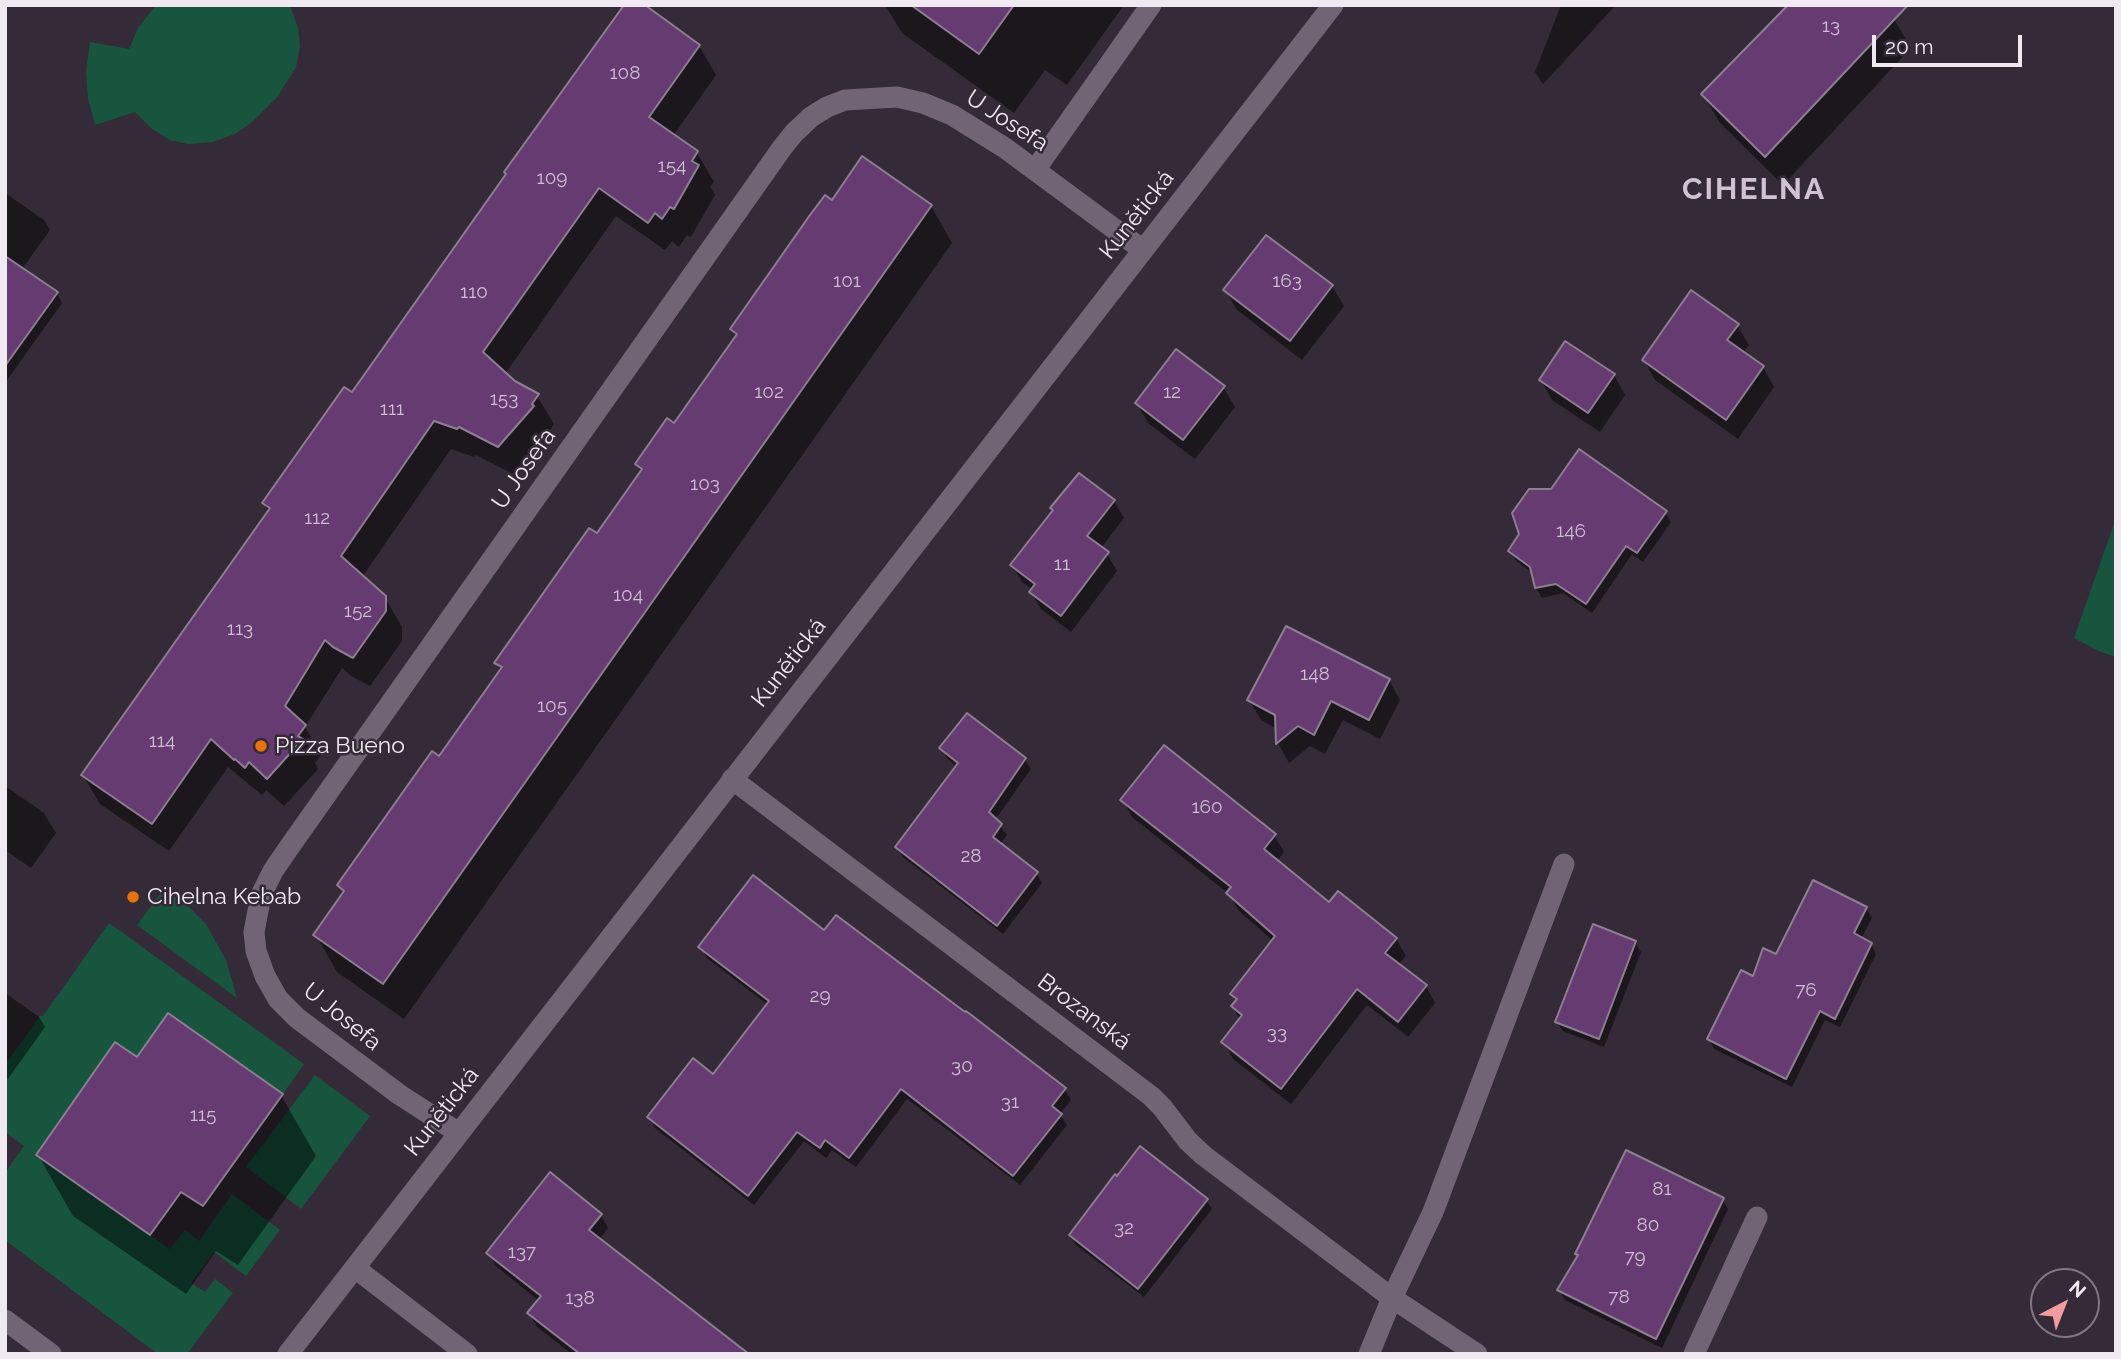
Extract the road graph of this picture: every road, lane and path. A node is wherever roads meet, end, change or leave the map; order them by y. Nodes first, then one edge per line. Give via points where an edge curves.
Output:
1 (1151, 5) edge
2 (1333, 5) edge
3 (1035, 170) junction
4 (1143, 250) junction
5 (732, 779) junction
6 (1564, 864) dead end
7 (459, 1133) junction
8 (1757, 1217) dead end
9 (355, 1268) junction
10 (1392, 1297) junction
11 (5, 1320) edge
12 (51, 1354) edge
13 (288, 1354) edge
14 (467, 1354) edge
15 (1368, 1354) edge
16 (1476, 1354) edge
17 (1694, 1354) edge

1 - 3 street
2 - 4 street, Kunětická
3 - 4 street, U Josefa
3 - 7 street, U Josefa via 952,115 923,103 897,97 845,100 811,117 794,133 273,871 261,895 254,932 256,951 278,999 406,1100
4 - 5 street, Kunětická
5 - 7 street, Kunětická
5 - 10 street, Brozanská via 1151,1096 1203,1155
6 - 10 street via 1433,1212
7 - 9 street, Kunětická
8 - 17 street
9 - 13 street, Kunětická
9 - 14 street
10 - 15 street
10 - 16 street, Brozanská
11 - 12 street

